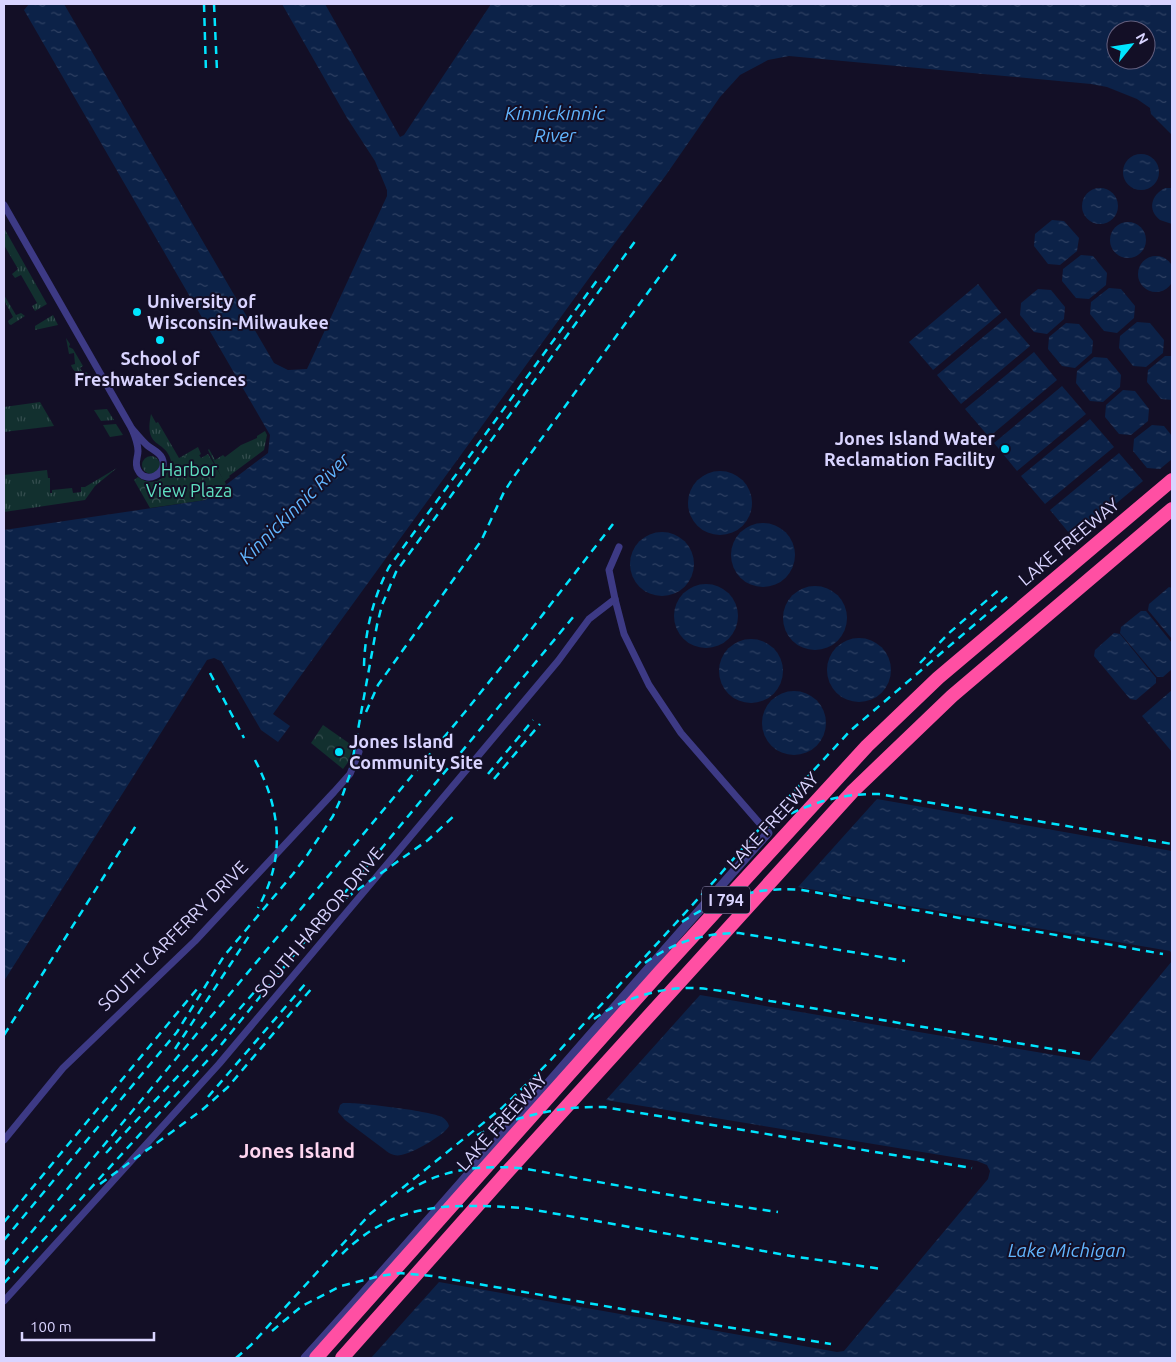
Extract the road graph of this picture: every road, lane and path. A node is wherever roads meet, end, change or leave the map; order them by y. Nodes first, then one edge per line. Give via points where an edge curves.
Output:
1 (4, 206) edge
2 (132, 428) junction
3 (1172, 480) edge
4 (1172, 509) edge
5 (619, 547) dead end
6 (616, 599) junction
7 (359, 752) dead end
8 (768, 833) joint
9 (4, 1140) edge
10 (4, 1301) edge
11 (305, 1358) edge
12 (316, 1358) edge
13 (342, 1358) edge

1 - 2 street
2 - 2 street via 138,446 138,470 145,477 158,475 164,464 161,456
3 - 12 highway, LAKE FREEWAY / I 794 via 938,678 867,746 660,972
4 - 13 highway, I 794 via 952,696 852,790
5 - 6 street via 609,570
6 - 8 street via 624,634 649,684 682,734
6 - 10 street, SOUTH HARBOR DRIVE via 589,619 558,661 219,1064
7 - 9 street, SOUTH CARFERRY DRIVE via 350,774 195,941 63,1068
8 - 11 street

